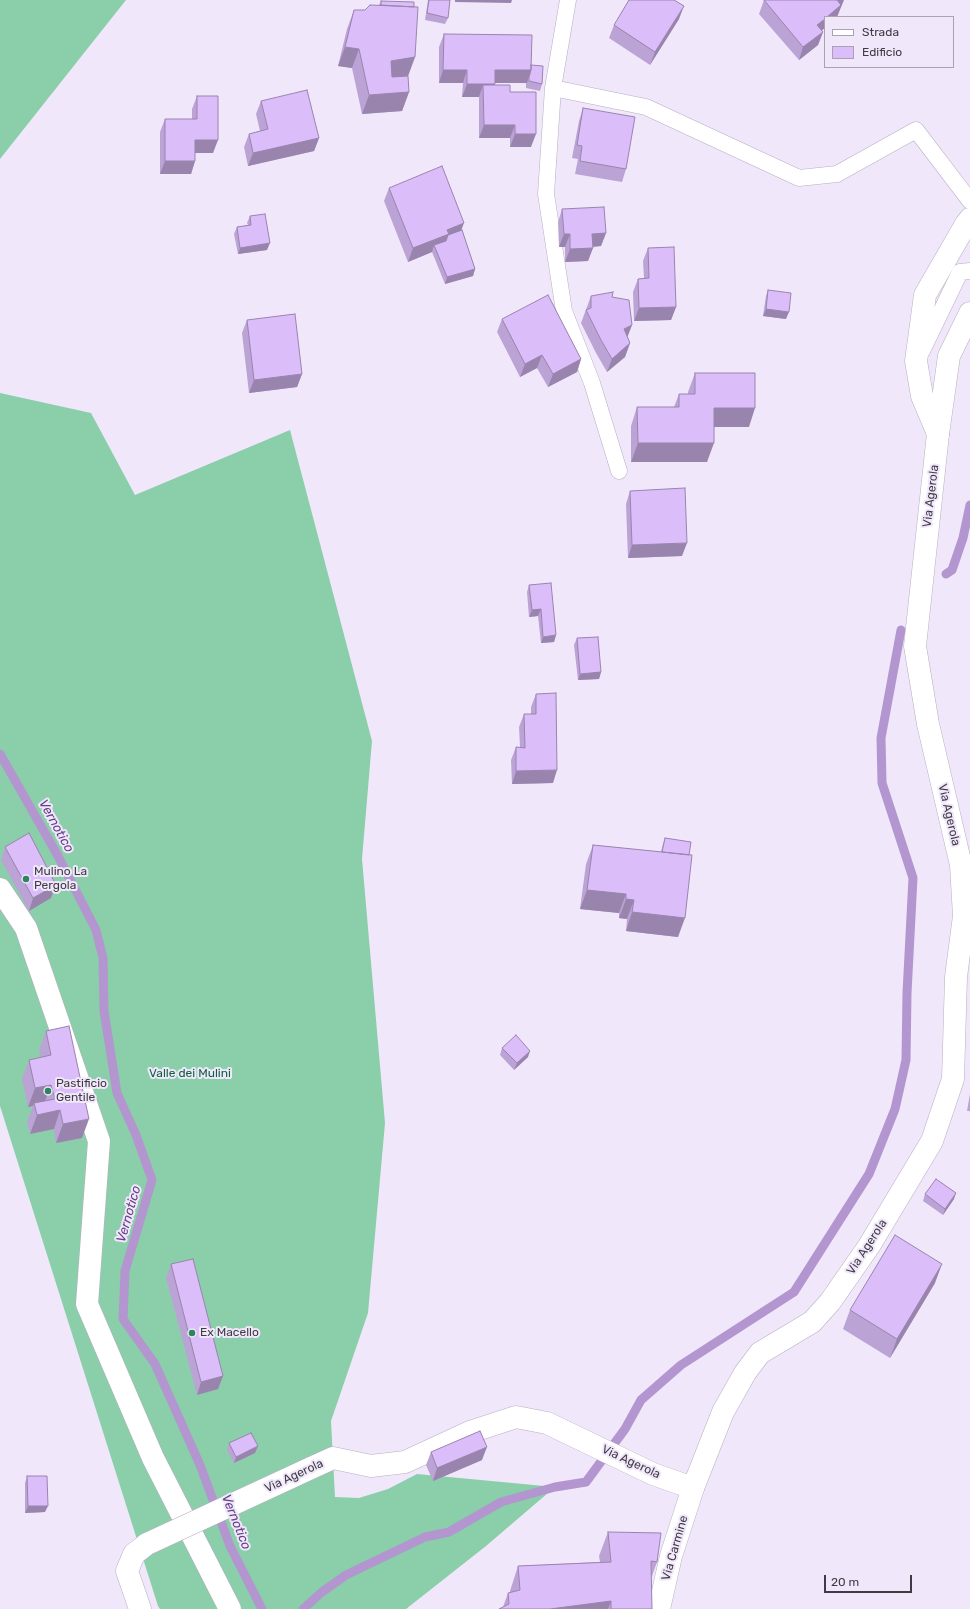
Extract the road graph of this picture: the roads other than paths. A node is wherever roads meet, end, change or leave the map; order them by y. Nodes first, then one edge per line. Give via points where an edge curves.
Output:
1 (568, 0) edge
2 (553, 88) junction
3 (970, 201) edge
4 (970, 220) edge
5 (970, 271) edge
6 (970, 313) edge
7 (916, 361) junction
8 (938, 434) junction
9 (619, 471) dead end
10 (0, 889) edge
11 (693, 1488) junction
12 (135, 1604) edge
13 (230, 1609) edge
14 (659, 1609) edge

1 - 2 lane
2 - 3 lane via 646,107 799,178 837,174 916,130
2 - 9 lane via 546,194 564,311 592,383
4 - 7 street via 925,295
5 - 7 lane via 960,272
6 - 8 street, Via Agerola via 950,356
7 - 8 street via 922,396
8 - 11 street, Via Agerola via 915,646 928,724 960,865 964,916 956,977 953,1079 932,1140 869,1246 826,1307 812,1322 760,1353 745,1373 723,1412
10 - 13 street via 26,928 99,1141 87,1304 153,1458
11 - 12 street, Via Agerola, bridge via 653,1474 547,1422 516,1418 470,1432 405,1462 371,1466 333,1458 147,1544 134,1554 127,1571
11 - 14 street, Via Carmine via 671,1556

